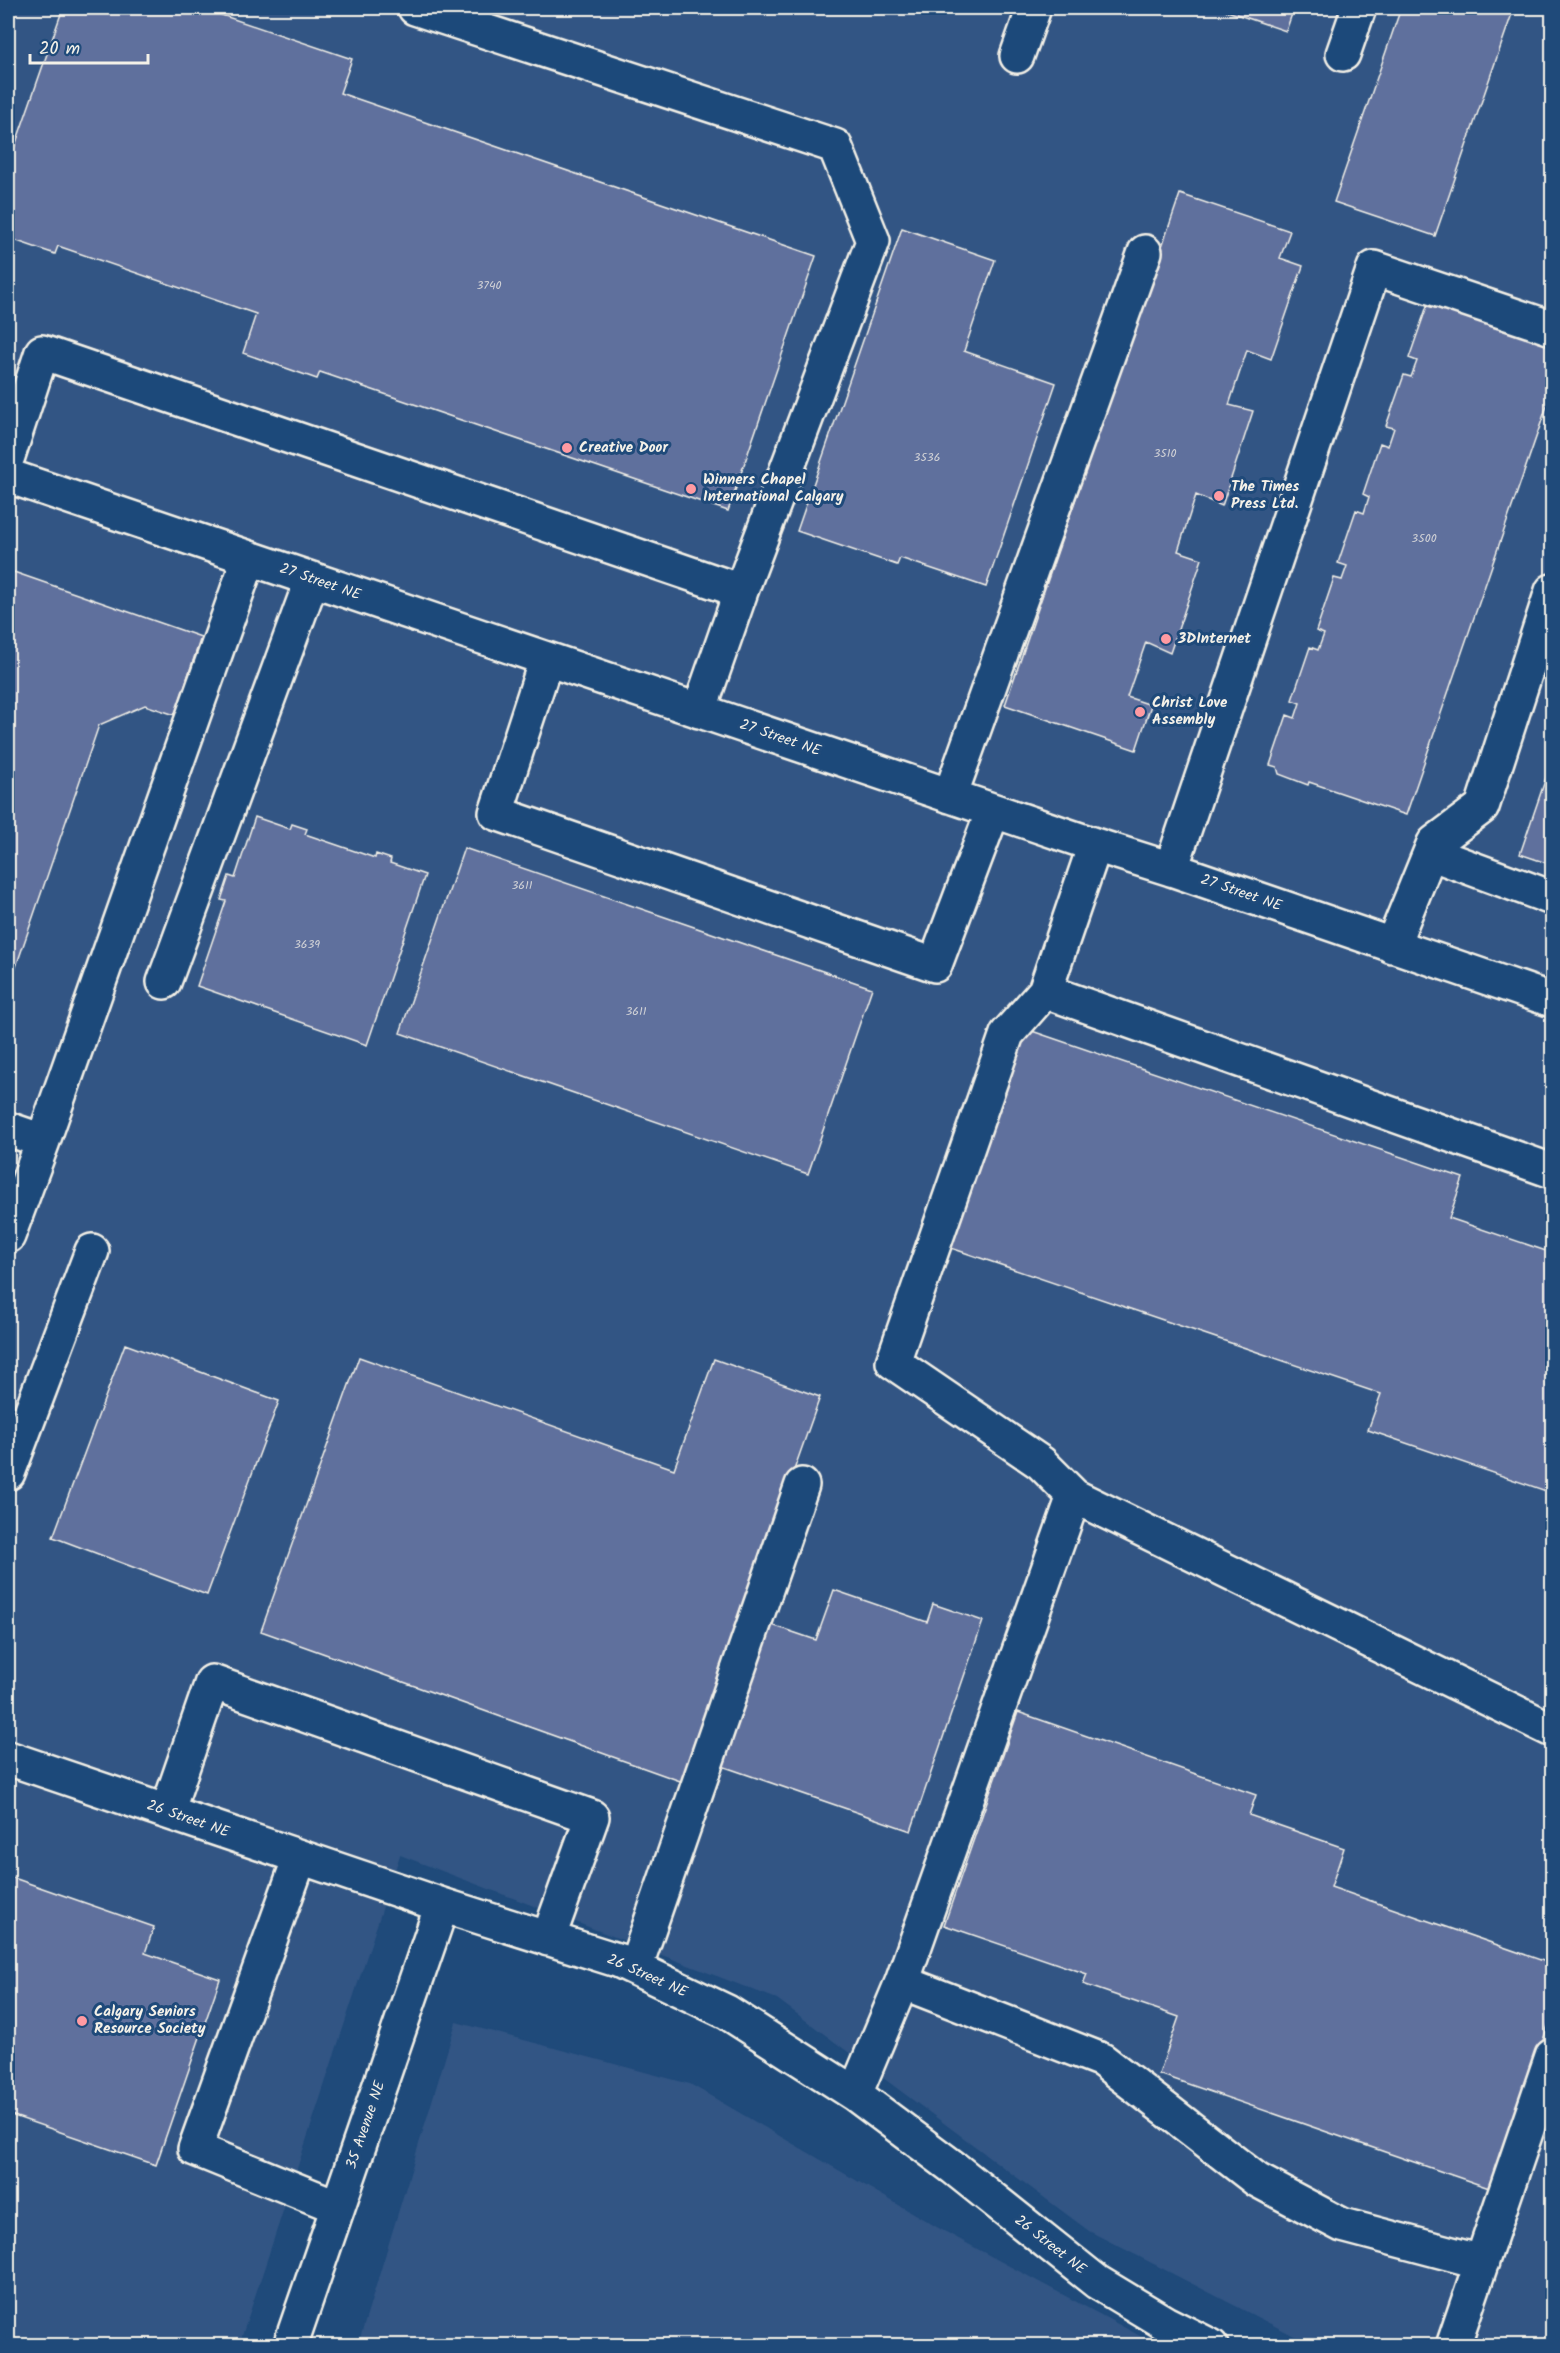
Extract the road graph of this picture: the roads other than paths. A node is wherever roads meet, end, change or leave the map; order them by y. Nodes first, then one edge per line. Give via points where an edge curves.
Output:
1 (416, 8) edge
2 (1034, 8) edge
3 (1359, 8) edge
4 (1343, 54) dead end
5 (1017, 57) dead end
6 (1145, 252) dead end
7 (1552, 328) edge
8 (8, 456) edge
9 (8, 476) edge
10 (249, 558) junction
11 (312, 579) junction
12 (741, 591) junction
13 (1552, 591) edge
14 (546, 660) junction
15 (699, 711) junction
16 (950, 796) junction
17 (993, 811) junction
18 (1095, 846) junction
19 (1430, 853) junction
20 (1171, 869) junction
21 (1552, 897) edge
22 (1392, 946) junction
23 (164, 982) dead end
24 (1045, 991) junction
25 (1552, 1000) edge
26 (8, 1129) edge
27 (43, 1141) junction
28 (1552, 1171) edge
29 (8, 1236) edge
30 (92, 1251) dead end
31 (8, 1473) edge
32 (802, 1485) dead end
33 (1074, 1496) junction
34 (1552, 1730) edge
35 (8, 1758) edge
36 (167, 1812) junction
37 (300, 1857) junction
38 (441, 1905) junction
39 (548, 1939) junction
40 (635, 1968) junction
41 (902, 1982) junction
42 (1552, 2056) edge
43 (855, 2094) junction
44 (338, 2207) junction
45 (1482, 2262) junction
46 (290, 2346) edge
47 (1211, 2346) edge
48 (1453, 2346) edge

1 - 12 street via 835,146 873,241
2 - 5 street
3 - 4 street
6 - 16 street
7 - 20 street via 1374,268
8 - 12 street via 42,352
9 - 10 street, 27 Street NE
10 - 11 street, 27 Street NE
10 - 27 street
11 - 14 street, 27 Street NE
11 - 23 street
12 - 15 street
13 - 19 street via 1482,807 1434,843
14 - 15 street, 27 Street NE
14 - 17 street via 496,813 935,965
15 - 16 street, 27 Street NE
16 - 17 street, 27 Street NE
17 - 18 street, 27 Street NE
18 - 20 street, 27 Street NE
18 - 24 street
19 - 21 street
19 - 22 street
20 - 22 street, 27 Street NE
22 - 25 street, 27 Street NE
24 - 28 street
24 - 33 street via 1007,1034 893,1362 1041,1463
26 - 27 street
27 - 29 street
30 - 31 street
32 - 40 street
33 - 34 street
33 - 41 street
35 - 36 street, 26 Street NE
36 - 37 street, 26 Street NE
36 - 39 street via 212,1682 592,1816
37 - 38 street, 26 Street NE
37 - 44 street via 195,2149
38 - 39 street, 26 Street NE
38 - 44 street, 35 Avenue NE
39 - 40 street, 26 Street NE
40 - 43 street, 26 Street NE via 727,2012
41 - 43 street
41 - 45 street via 1102,2060 1257,2180 1342,2225
42 - 45 street
43 - 47 street, 26 Street NE via 1097,2282
44 - 46 street, 35 Avenue NE
45 - 48 street

